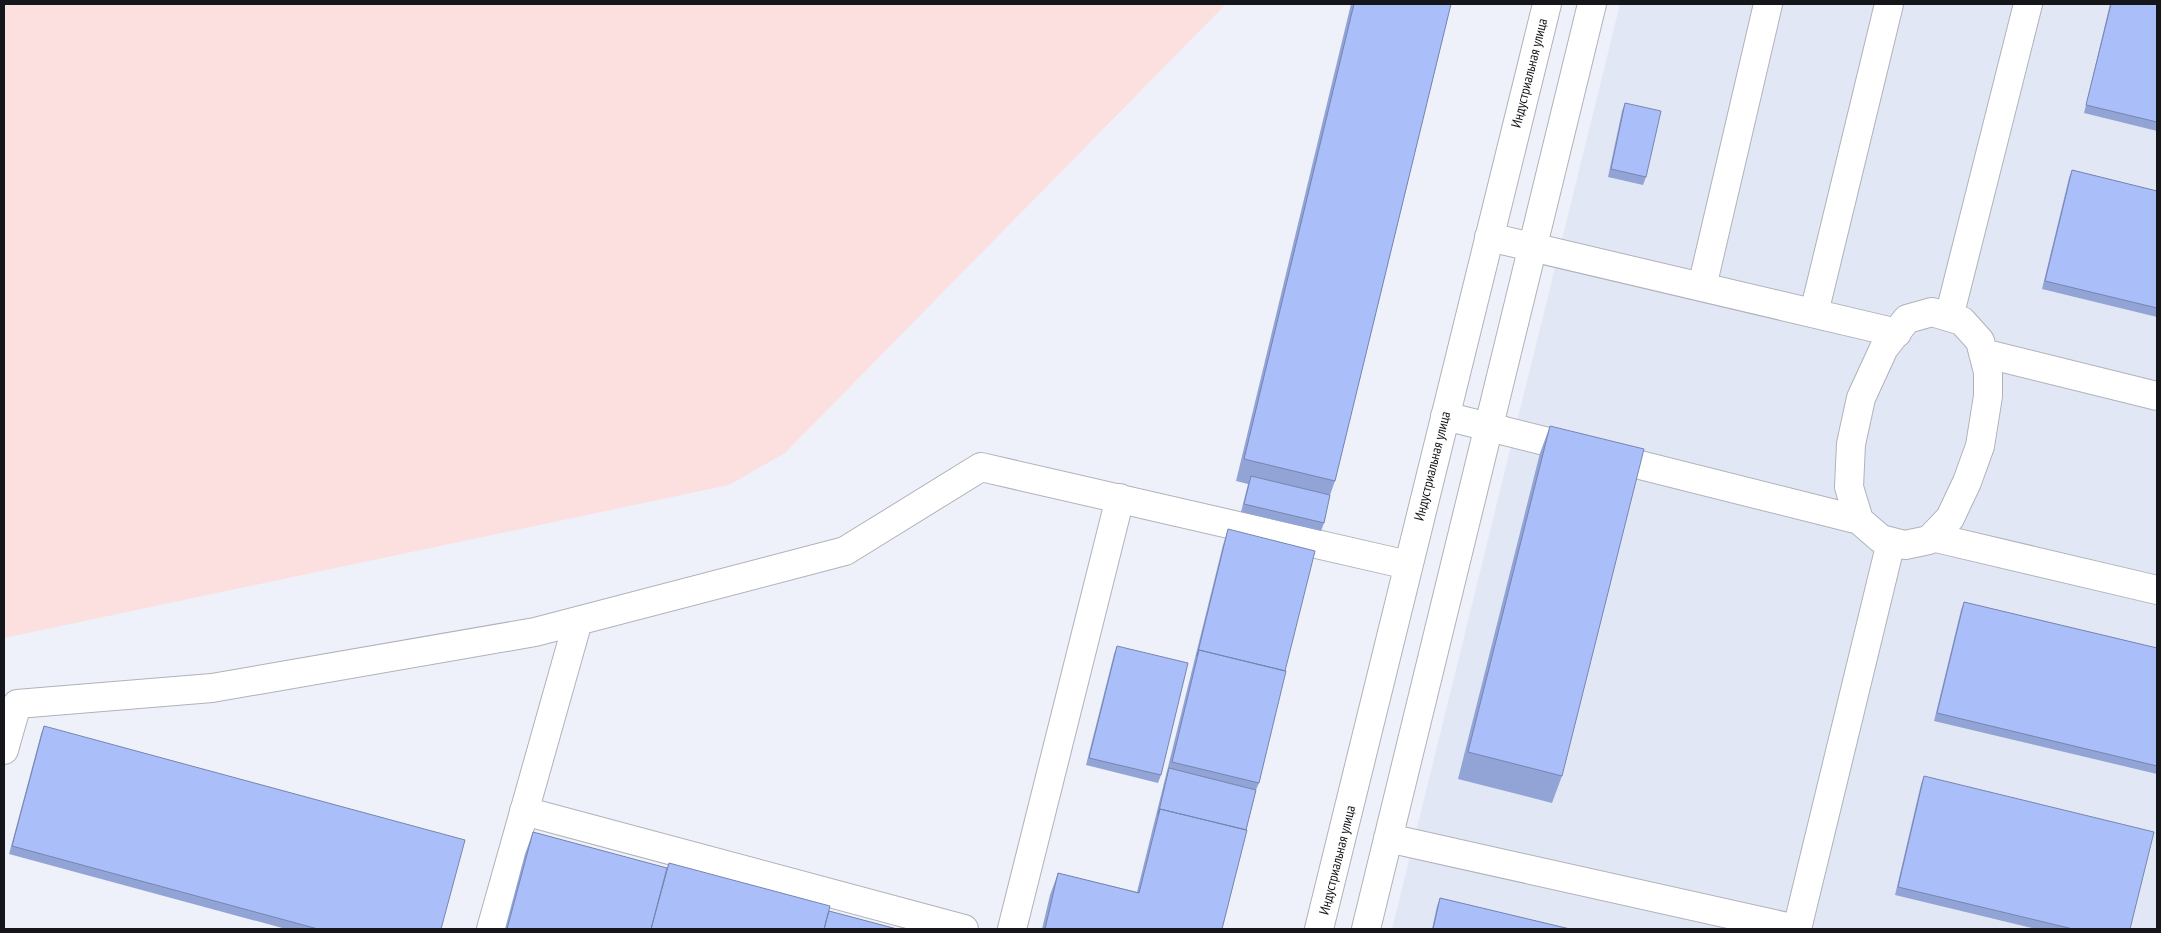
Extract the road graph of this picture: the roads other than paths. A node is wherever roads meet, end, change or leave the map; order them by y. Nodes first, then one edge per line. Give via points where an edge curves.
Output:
1 (1547, 4) edge
2 (1592, 4) edge
3 (1768, 4) edge
4 (1889, 4) edge
5 (2028, 4) edge
6 (1489, 237) junction
7 (1532, 247) junction
8 (1702, 287) junction
9 (1814, 313) junction
10 (1949, 317) junction
11 (1897, 333) junction
12 (1983, 353) junction
13 (2157, 396) edge
14 (1445, 416) junction
15 (1488, 427) junction
16 (1120, 498) junction
17 (1859, 520) junction
18 (1932, 537) junction
19 (1891, 542) junction
20 (1408, 565) junction
21 (2157, 590) edge
22 (578, 621) junction
23 (4, 750) edge
24 (524, 811) junction
25 (1388, 838) junction
26 (491, 929) edge
27 (964, 929) edge
28 (1012, 929) edge
29 (1319, 929) edge
30 (1366, 929) edge
31 (1797, 929) edge

1 - 6 street, Индустриальная улица
2 - 7 street
3 - 8 street
4 - 9 street
5 - 10 street
6 - 7 street
6 - 14 street, Индустриальная улица
7 - 8 street
7 - 15 street
8 - 9 street
9 - 11 street
10 - 11 street via 1932,312 1907,319
10 - 12 street via 1962,320 1980,341
11 - 17 street via 1884,348 1861,398 1851,444 1849,487
12 - 13 street
12 - 18 street via 1988,372 1988,396 1980,446 1968,482 1950,518
14 - 15 street
14 - 20 street, Индустриальная улица
15 - 17 street
15 - 25 street
16 - 20 street
16 - 22 street via 981,467 845,550
16 - 28 street
17 - 19 street via 1881,539
18 - 19 street via 1905,545
18 - 21 street
19 - 31 street
20 - 29 street, Индустриальная улица
22 - 23 street via 534,632 212,688 17,704
22 - 24 street
24 - 26 street
24 - 27 street
25 - 30 street
25 - 31 street

